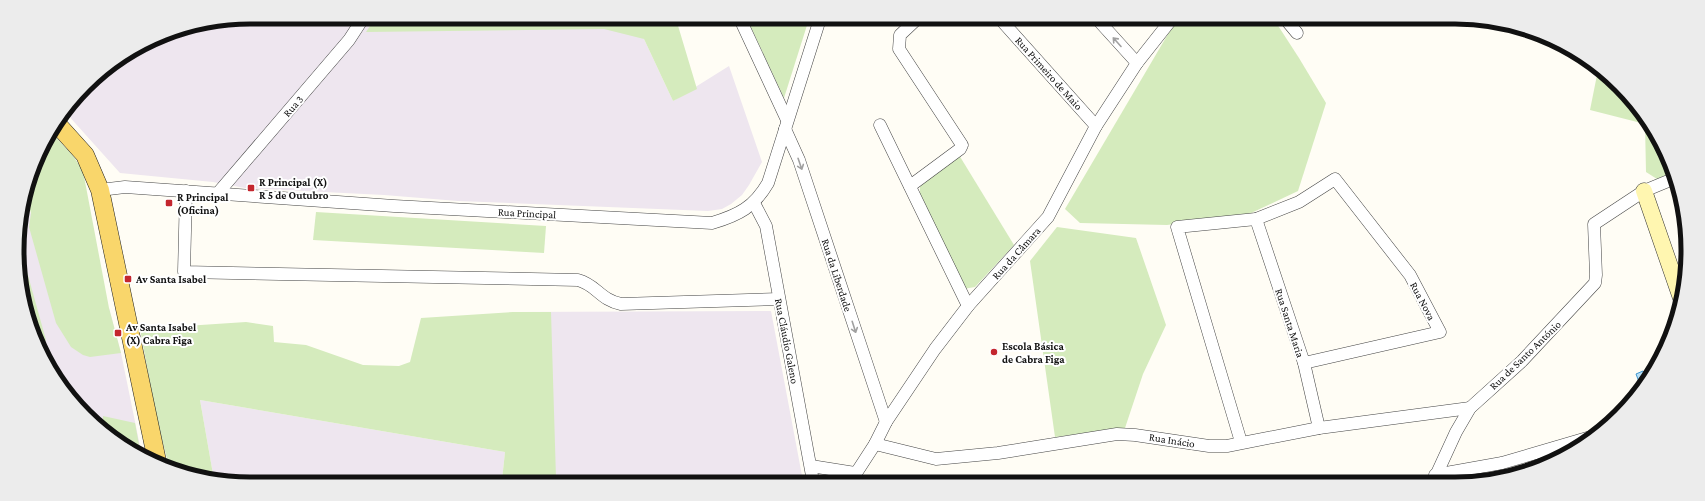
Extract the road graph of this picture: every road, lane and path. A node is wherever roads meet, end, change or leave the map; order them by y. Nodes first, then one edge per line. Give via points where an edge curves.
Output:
1 (359, 24) edge
2 (742, 24) edge
3 (818, 24) edge
4 (912, 24) edge
5 (1005, 24) edge
6 (1102, 24) edge
7 (1168, 24) edge
8 (1290, 24) edge
9 (1297, 33) dead end
10 (1137, 63) junction
11 (786, 124) junction
12 (880, 124) dead end
13 (1096, 126) junction
14 (60, 128) edge
15 (1670, 180) edge
16 (910, 186) junction
17 (100, 190) junction
18 (186, 191) junction
19 (1644, 191) junction
20 (218, 193) junction
21 (754, 203) junction
22 (1256, 219) junction
23 (1678, 289) edge
24 (779, 299) junction
25 (968, 306) junction
26 (1304, 363) junction
27 (1470, 408) junction
28 (886, 422) junction
29 (1319, 428) junction
30 (1577, 441) edge
31 (1241, 442) junction
32 (875, 444) junction
33 (156, 457) edge
34 (811, 466) junction
35 (813, 477) edge
36 (853, 477) edge
37 (1434, 477) edge
38 (1439, 477) edge

1 - 20 street, Rua 3 via 349,40
2 - 11 street, Rua da Liberdade
3 - 11 street, Rua Principal
4 - 16 street via 900,36 899,49 962,145
5 - 13 street, Rua Primeiro de Maio
10 -> 6 street
7 - 10 street, Rua da Câmara
8 - 9 street
10 - 13 street, Rua da Câmara
11 - 21 street, Rua Principal via 771,176
11 -> 28 street, Rua da Liberdade
12 - 16 street
13 - 25 street, Rua da Câmara via 1048,217
14 - 17 main road via 85,155
15 - 19 street
16 - 25 street
17 - 18 street, Rua Principal via 125,187
17 - 33 main road
18 - 20 street, Rua Principal
18 - 24 street via 184,272 578,280 587,282 612,302 621,304
19 - 23 street
19 - 27 street, Rua de Santo António via 1594,224 1595,283 1522,361
20 - 21 street, Rua Principal via 712,223 737,214
21 - 24 street, Rua Cláudio Galeno via 766,226
22 - 26 street, Rua Santa Maria
22 - 26 street, Rua Nova via 1299,202 1335,179 1410,275 1440,332
22 - 31 street via 1177,227
24 - 34 street, Rua Cláudio Galeno
25 - 28 street, Rua da Câmara via 935,349
26 - 29 street, Rua Santa Maria
27 - 29 street, Rua Inácio
27 - 37 street, Rua de Santo António
28 - 32 street, Rua da Câmara
29 - 31 street, Rua Inácio
30 - 38 street via 1502,463
31 - 32 street, Rua Inácio via 1227,446 1209,446 1135,434 1117,434 936,460
32 - 36 street, Rua da Câmara
34 - 35 street, Rua Cláudio Galeno
34 - 36 street

